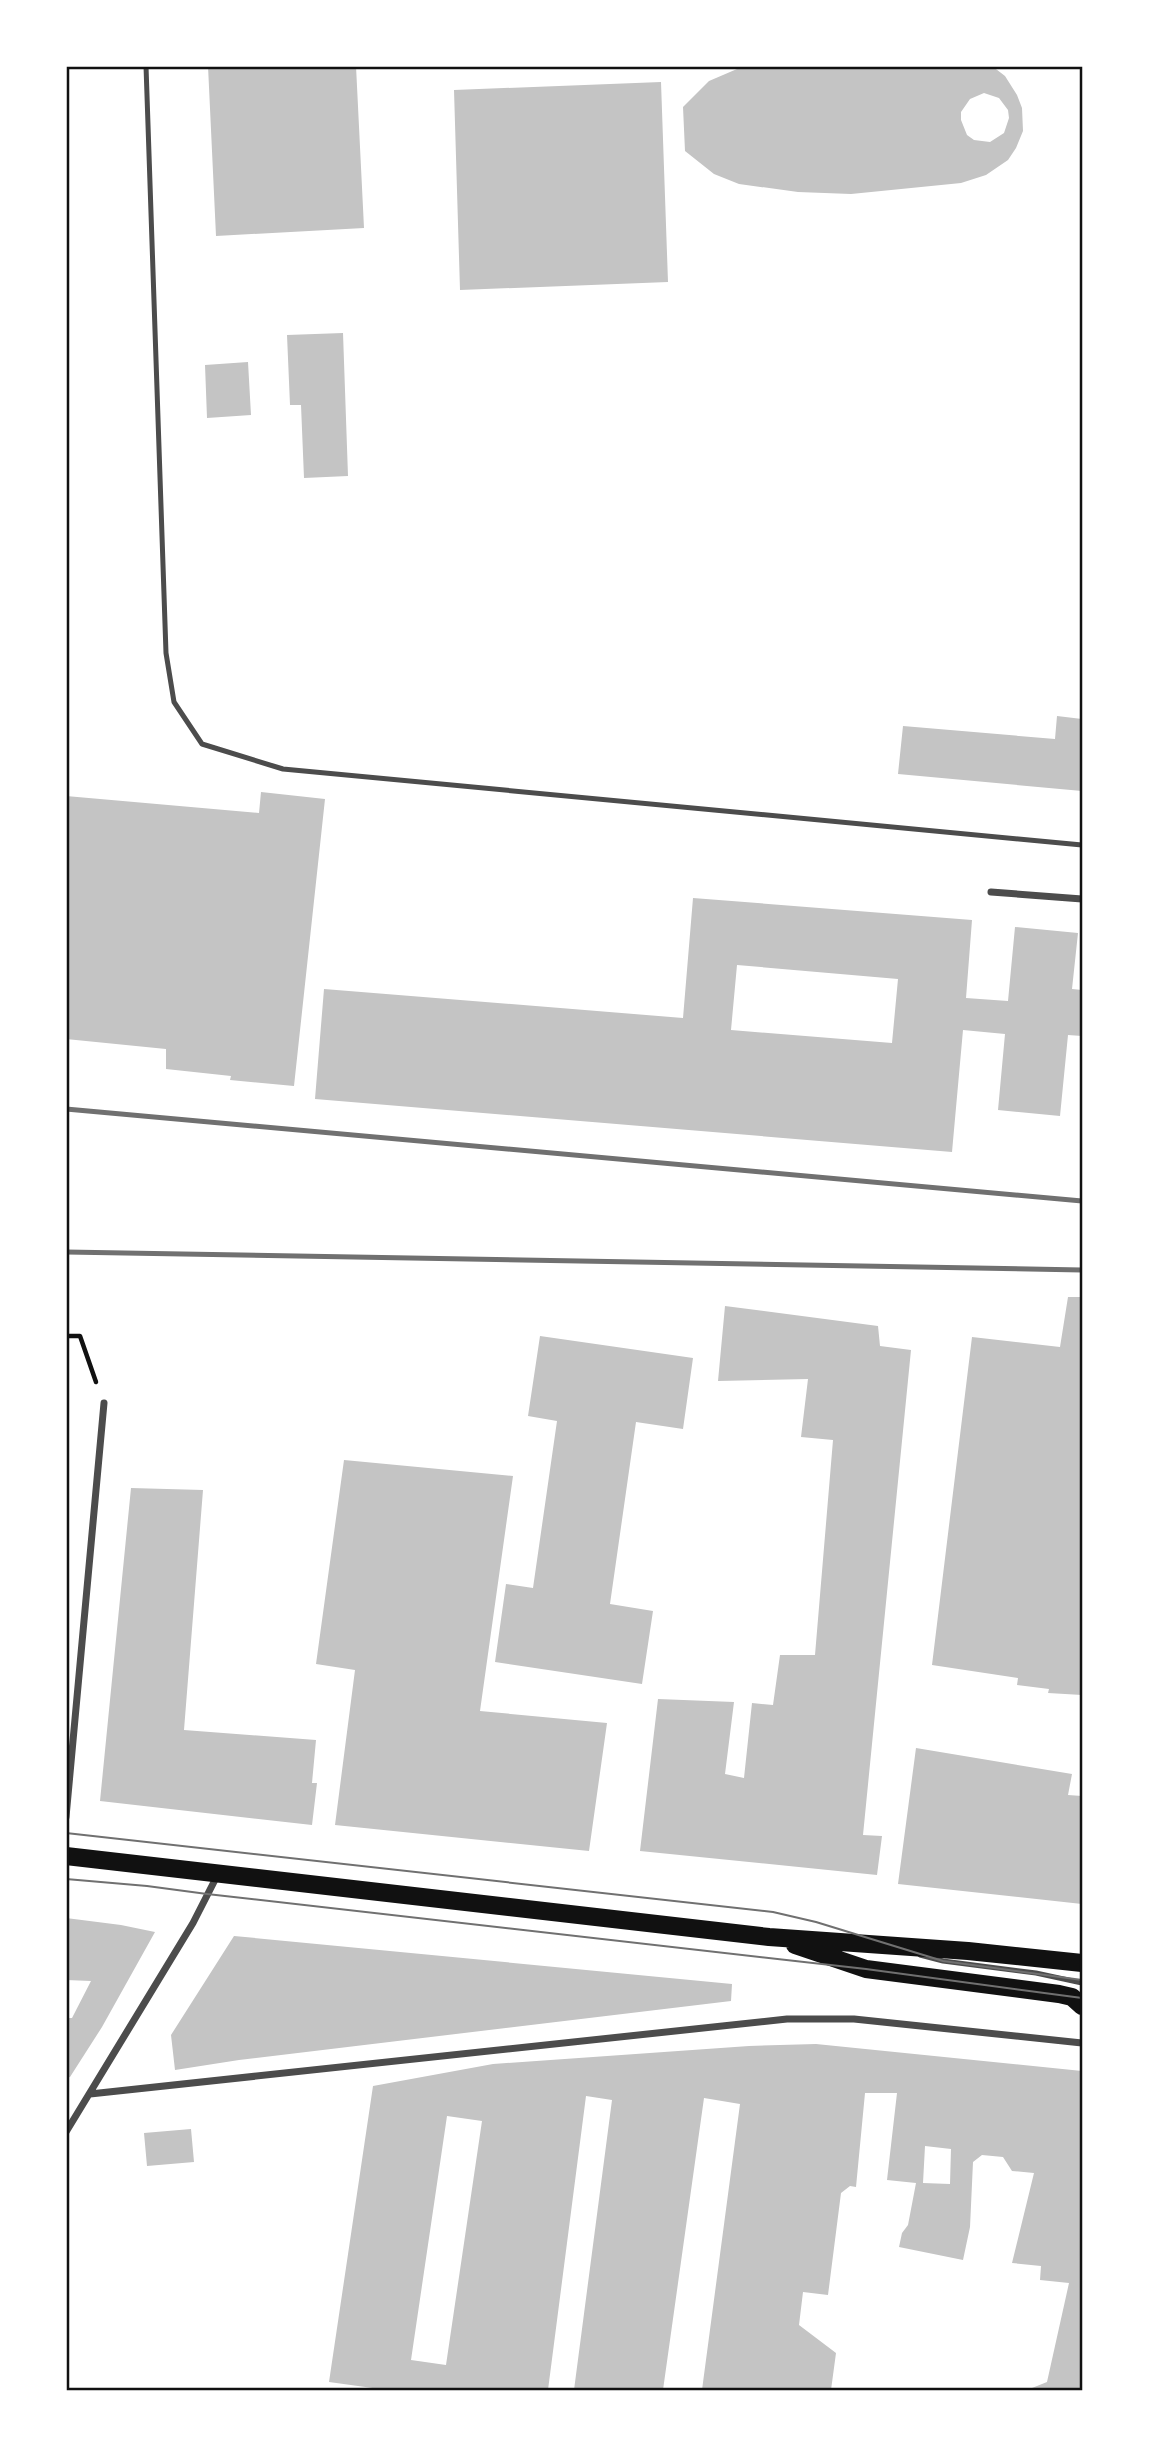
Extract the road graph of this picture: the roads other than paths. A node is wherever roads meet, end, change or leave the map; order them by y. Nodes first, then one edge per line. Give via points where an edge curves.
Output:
1 (146, 66) edge
2 (1083, 845) edge
3 (991, 892) dead end
4 (1083, 899) edge
5 (104, 1403) road end
6 (66, 1817) edge
7 (66, 1856) edge
8 (219, 1873) junction
9 (769, 1937) junction
10 (886, 1945) junction
11 (1083, 1963) edge
12 (1083, 1983) edge
13 (1059, 1994) junction
14 (1083, 1994) edge
15 (1083, 2006) edge
16 (1083, 2043) edge
17 (90, 2094) junction
18 (70, 2122) edge
19 (66, 2132) edge

1 - 2 lane via 166,653 174,702 202,744 283,769
3 - 4 street
5 - 6 street
7 - 8 main road
8 - 9 main road
8 - 17 street
9 - 10 main road
9 - 13 main road via 866,1969
10 - 11 main road
10 - 12 lane via 943,1961
13 - 14 lane
13 - 15 main road
16 - 17 street via 855,2019 786,2019
17 - 18 street
18 - 19 street

